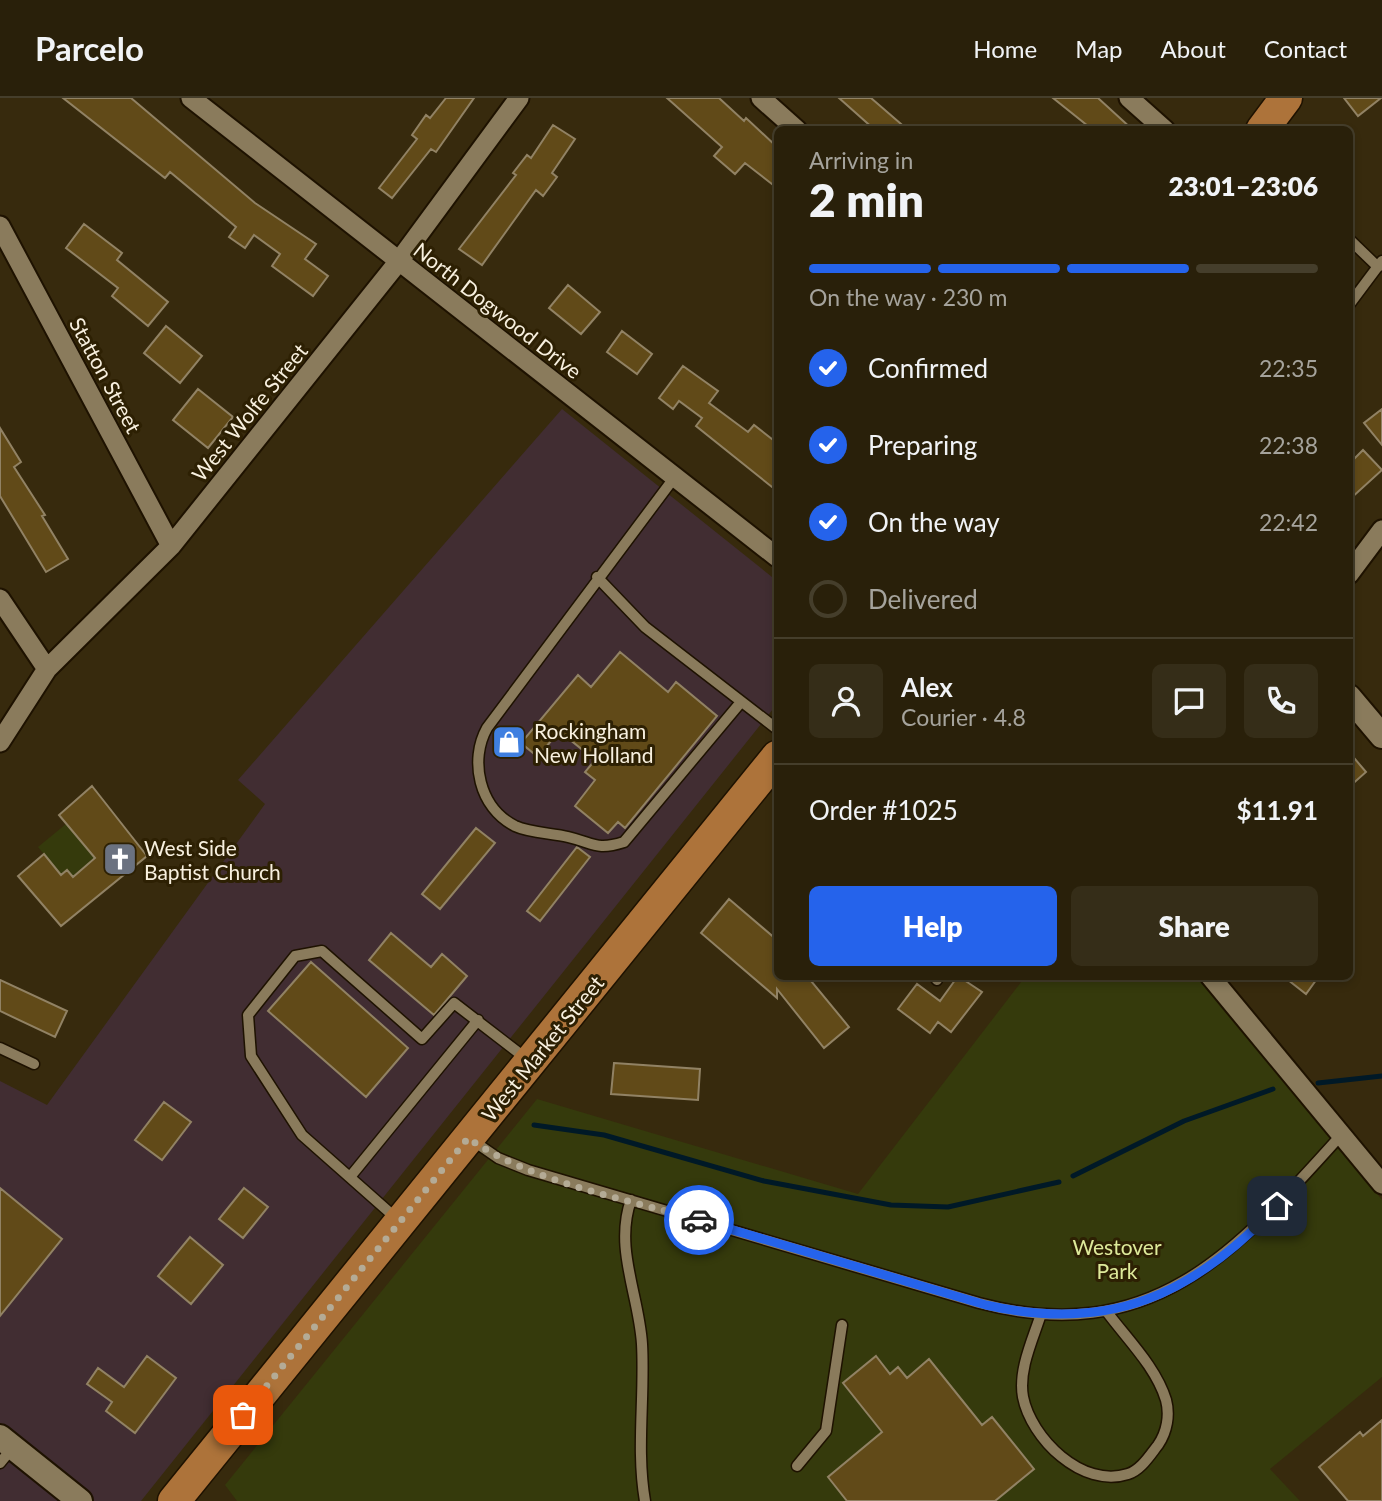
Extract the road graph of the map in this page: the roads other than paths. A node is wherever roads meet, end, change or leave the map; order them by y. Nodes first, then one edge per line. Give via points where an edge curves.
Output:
1 (191, 98) edge
2 (520, 98) edge
3 (761, 98) edge
4 (1129, 98) edge
5 (792, 126) edge
6 (1160, 126) edge
7 (0, 226) edge
8 (1353, 242) edge
9 (399, 261) junction
10 (1380, 264) edge
11 (1353, 300) edge
12 (674, 478) junction
13 (1382, 530) edge
14 (171, 546) junction
15 (774, 555) edge
16 (1353, 570) edge
17 (597, 577) junction
18 (0, 599) edge
19 (47, 669) junction
20 (1353, 701) edge
21 (741, 702) junction
22 (774, 727) edge
23 (1382, 736) edge
24 (0, 742) edge
25 (770, 770) edge
26 (1213, 980) edge
27 (478, 1020) junction
28 (0, 1048) edge
29 (530, 1062) junction
30 (34, 1064) dead end
31 (1342, 1134) junction
32 (468, 1138) junction
33 (350, 1177) junction
34 (1382, 1184) edge
35 (631, 1200) junction
36 (400, 1221) junction
37 (1107, 1312) junction
38 (1041, 1314) junction
39 (842, 1325) dead end
40 (4, 1449) edge
41 (797, 1466) dead end
42 (80, 1501) edge
43 (174, 1501) edge
44 (645, 1501) edge

1 - 9 street, North Dogwood Drive
2 - 9 street, West Wolfe Street
3 - 5 street
4 - 6 street
7 - 14 street, Statton Street
8 - 10 lane
9 - 12 street, North Dogwood Drive
9 - 14 street, West Wolfe Street
10 - 11 lane
12 - 15 street, North Dogwood Drive
12 - 17 lane
13 - 16 street
14 - 19 street, West Wolfe Street
17 - 21 lane via 645,627
17 - 21 lane via 480,743 477,770 481,786 515,826 604,849 624,842
18 - 19 street
19 - 24 street, West Wolfe Street
20 - 23 street
21 - 22 lane
25 - 29 main road, West Market Street
26 - 31 street
27 - 29 lane
27 - 33 lane
27 - 33 lane via 454,1003 422,1039 322,951 295,956 248,1015 251,1056 302,1135
28 - 30 lane
29 - 32 main road, West Market Street
31 - 34 street
31 - 37 lane via 1266,1218 1222,1256 1159,1294
32 - 35 lane via 511,1164
32 - 36 main road, West Market Street
33 - 36 lane
35 - 38 lane via 979,1303
35 - 44 lane via 624,1235 641,1335 640,1439
36 - 43 main road, West Market Street
37 - 38 lane
37 - 38 lane via 1153,1373 1166,1400 1165,1435 1129,1474 1096,1474 1077,1466 1060,1456 1030,1418 1023,1373
39 - 41 lane via 825,1431
40 - 42 street

